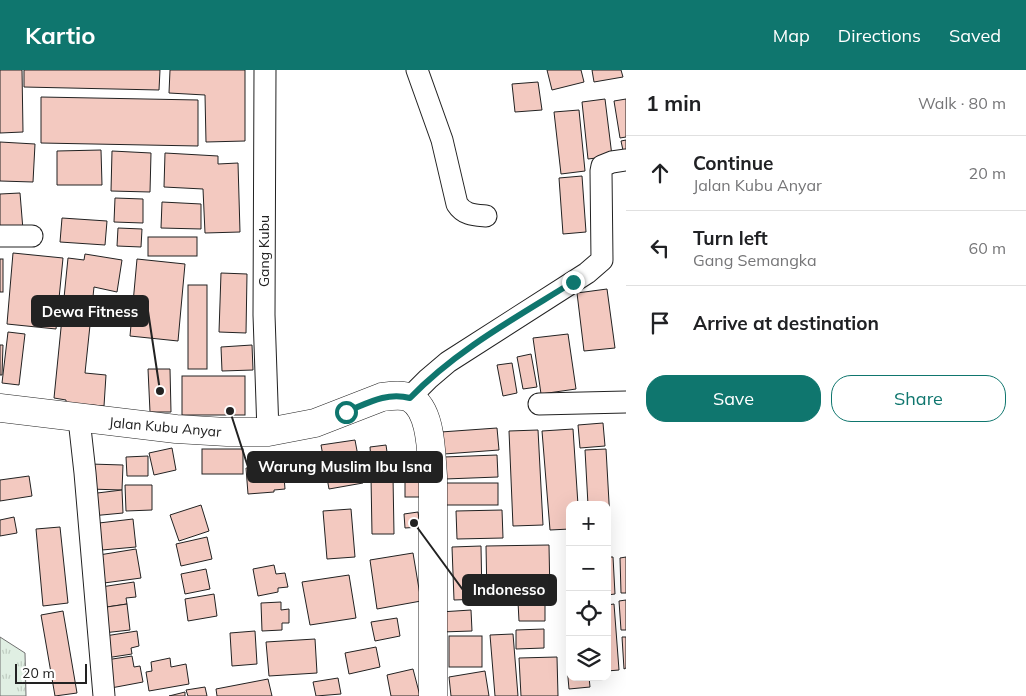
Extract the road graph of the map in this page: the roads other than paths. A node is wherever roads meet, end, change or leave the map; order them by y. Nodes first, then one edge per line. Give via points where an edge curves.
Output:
1 (265, 70) edge
2 (417, 70) edge
3 (626, 160) edge
4 (486, 216) dead end
5 (0, 236) edge
6 (32, 236) dead end
7 (410, 398) junction
8 (626, 402) edge
9 (539, 404) dead end
10 (0, 408) edge
11 (79, 418) junction
12 (268, 432) junction
13 (104, 696) edge
14 (433, 696) edge

1 - 12 street, Gang Kubu via 264,315
2 - 4 street via 442,140 457,204 466,213
3 - 7 street via 602,166 602,260 580,278 448,362
5 - 6 street
7 - 12 street, Jalan Kubu Anyar via 382,397 315,423
7 - 14 street via 425,416 433,476
8 - 9 street
10 - 11 street, Jalan Kubu Anyar
11 - 12 street, Jalan Kubu Anyar via 176,429
11 - 13 street

